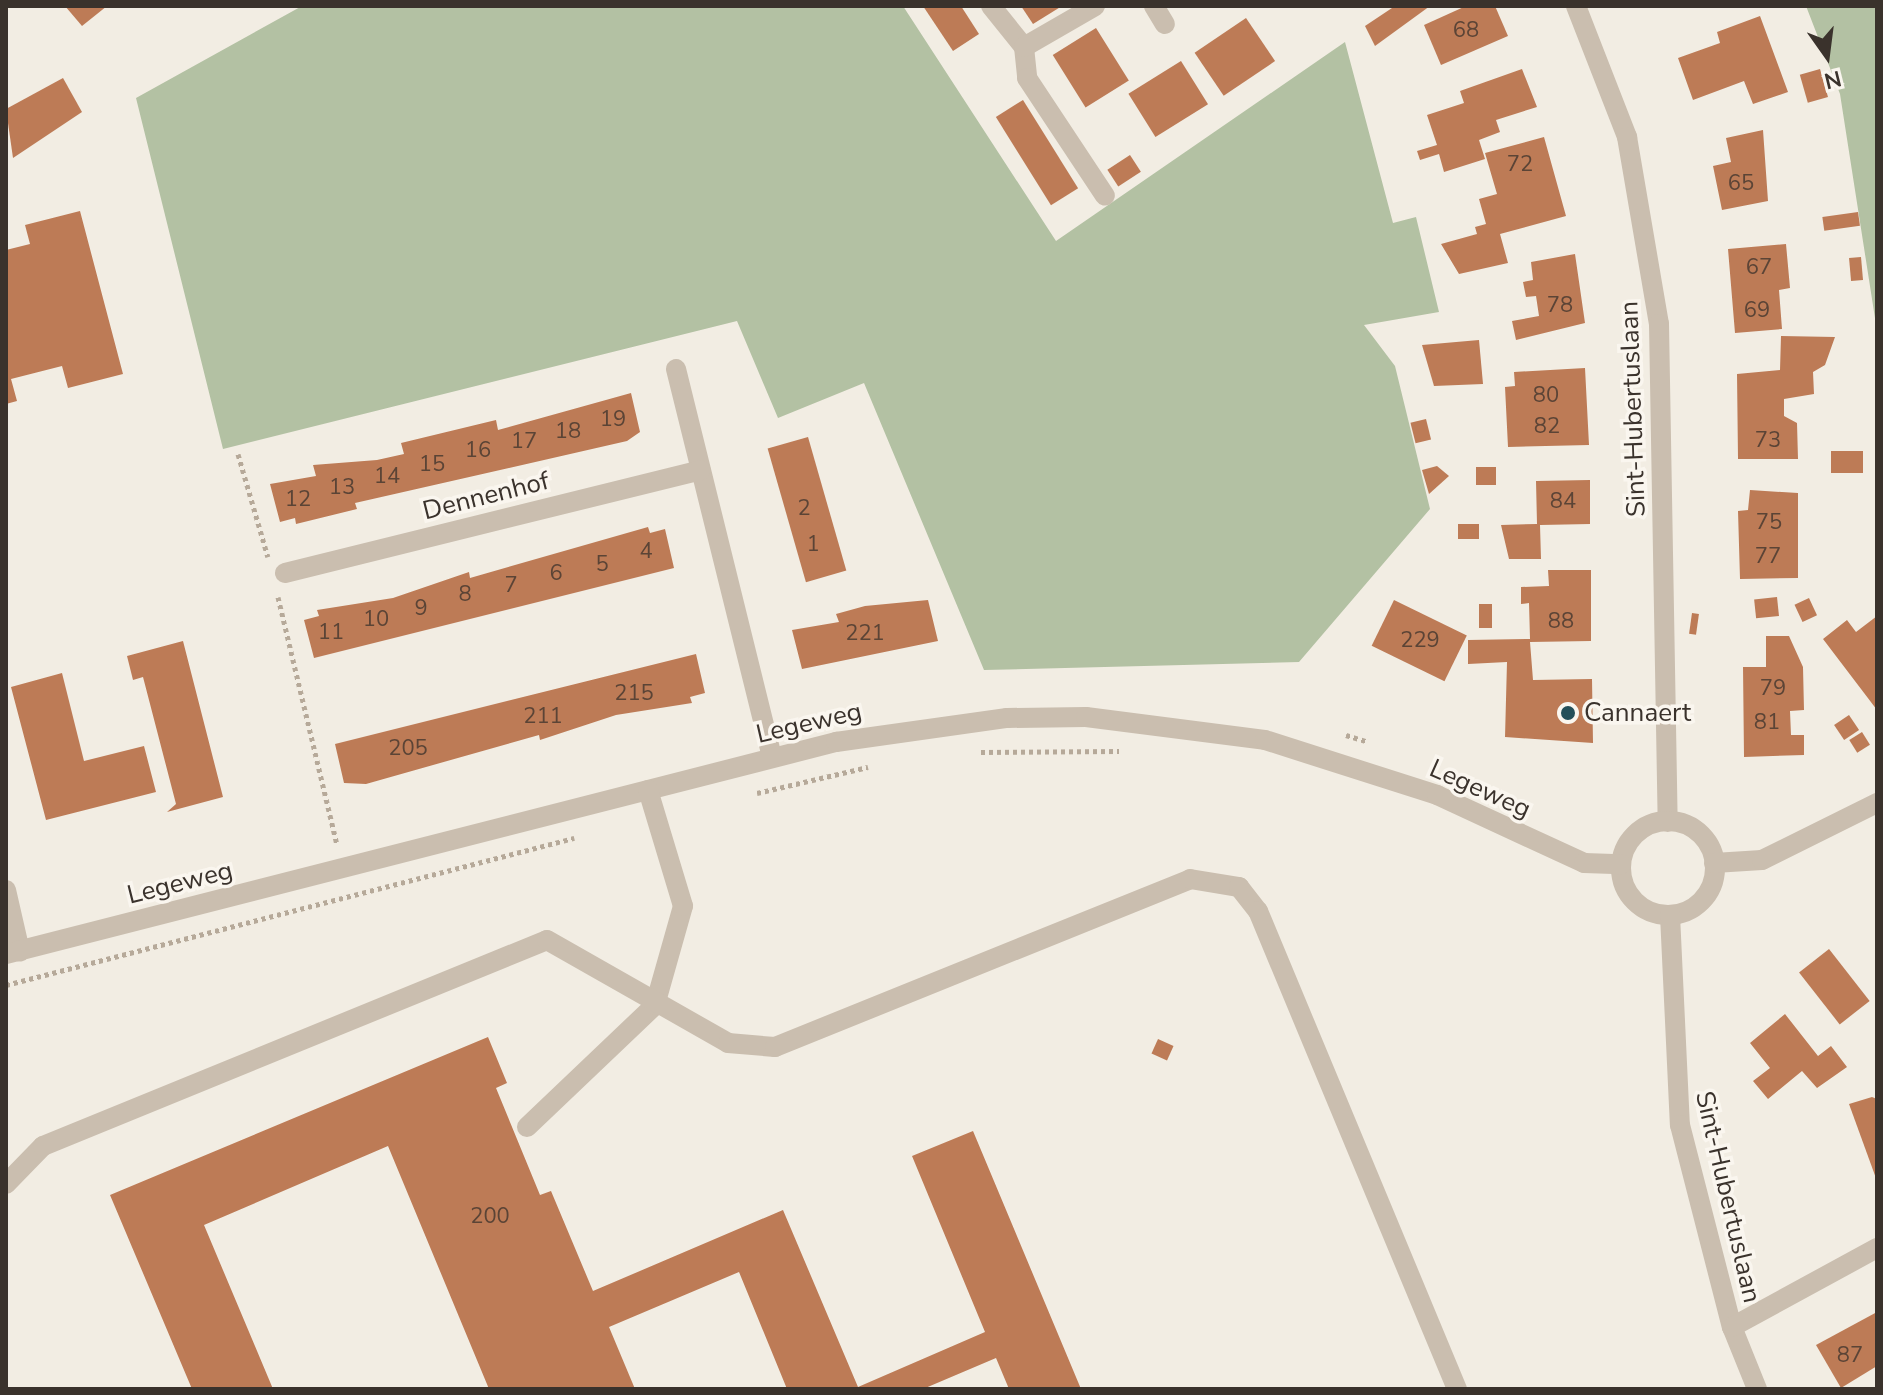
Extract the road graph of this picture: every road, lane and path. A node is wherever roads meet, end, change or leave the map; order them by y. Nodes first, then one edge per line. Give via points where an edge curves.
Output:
1 (991, 6) edge
2 (1095, 6) edge
3 (1154, 6) edge
4 (1576, 6) edge
5 (1165, 24) dead end
6 (1024, 47) junction
7 (1105, 196) dead end
8 (676, 369) dead end
9 (238, 454) dead end
10 (700, 470) junction
11 (277, 577) junction
12 (1134, 751) dead end
13 (965, 753) dead end
14 (772, 757) junction
15 (877, 765) dead end
16 (648, 790) junction
17 (742, 796) dead end
18 (1877, 803) edge
19 (1668, 822) junction
20 (589, 830) dead end
21 (1714, 863) junction
22 (1621, 864) junction
23 (342, 868) junction
24 (6, 890) edge
25 (1670, 915) junction
26 (13, 952) edge
27 (6, 985) edge
28 (655, 1005) junction
29 (527, 1127) dead end
30 (6, 1184) edge
31 (1877, 1248) edge
32 (1732, 1327) junction
33 (1457, 1389) edge
34 (1757, 1389) edge

1 - 6 street
2 - 6 street
3 - 5 street
4 - 19 street, Sint-Hubertuslaan via 1627,137 1659,324
6 - 7 street via 1027,78
8 - 10 street
9 - 11 path
10 - 11 street, Dennenhof
10 - 14 street
11 - 23 path
12 - 13 path
14 - 16 street, Legeweg
14 - 22 street, Legeweg via 1007,718 1176,725 1265,740 1437,795 1584,863
15 - 17 path
16 - 23 street, Legeweg
16 - 28 street via 683,906
18 - 21 street via 1762,860
19 - 21 street via 1703,837
19 - 22 street via 1632,837
20 - 27 path via 564,844
21 - 25 street via 1701,902
22 - 25 street via 1631,899
23 - 26 street, Legeweg
24 - 26 street
25 - 32 street, Sint-Hubertuslaan via 1680,1125
28 - 29 street
28 - 30 street via 547,940 43,1146
28 - 33 street via 728,1043 775,1047 1190,879 1239,887 1258,911
31 - 32 street
32 - 34 street, Sint-Hubertuslaan

